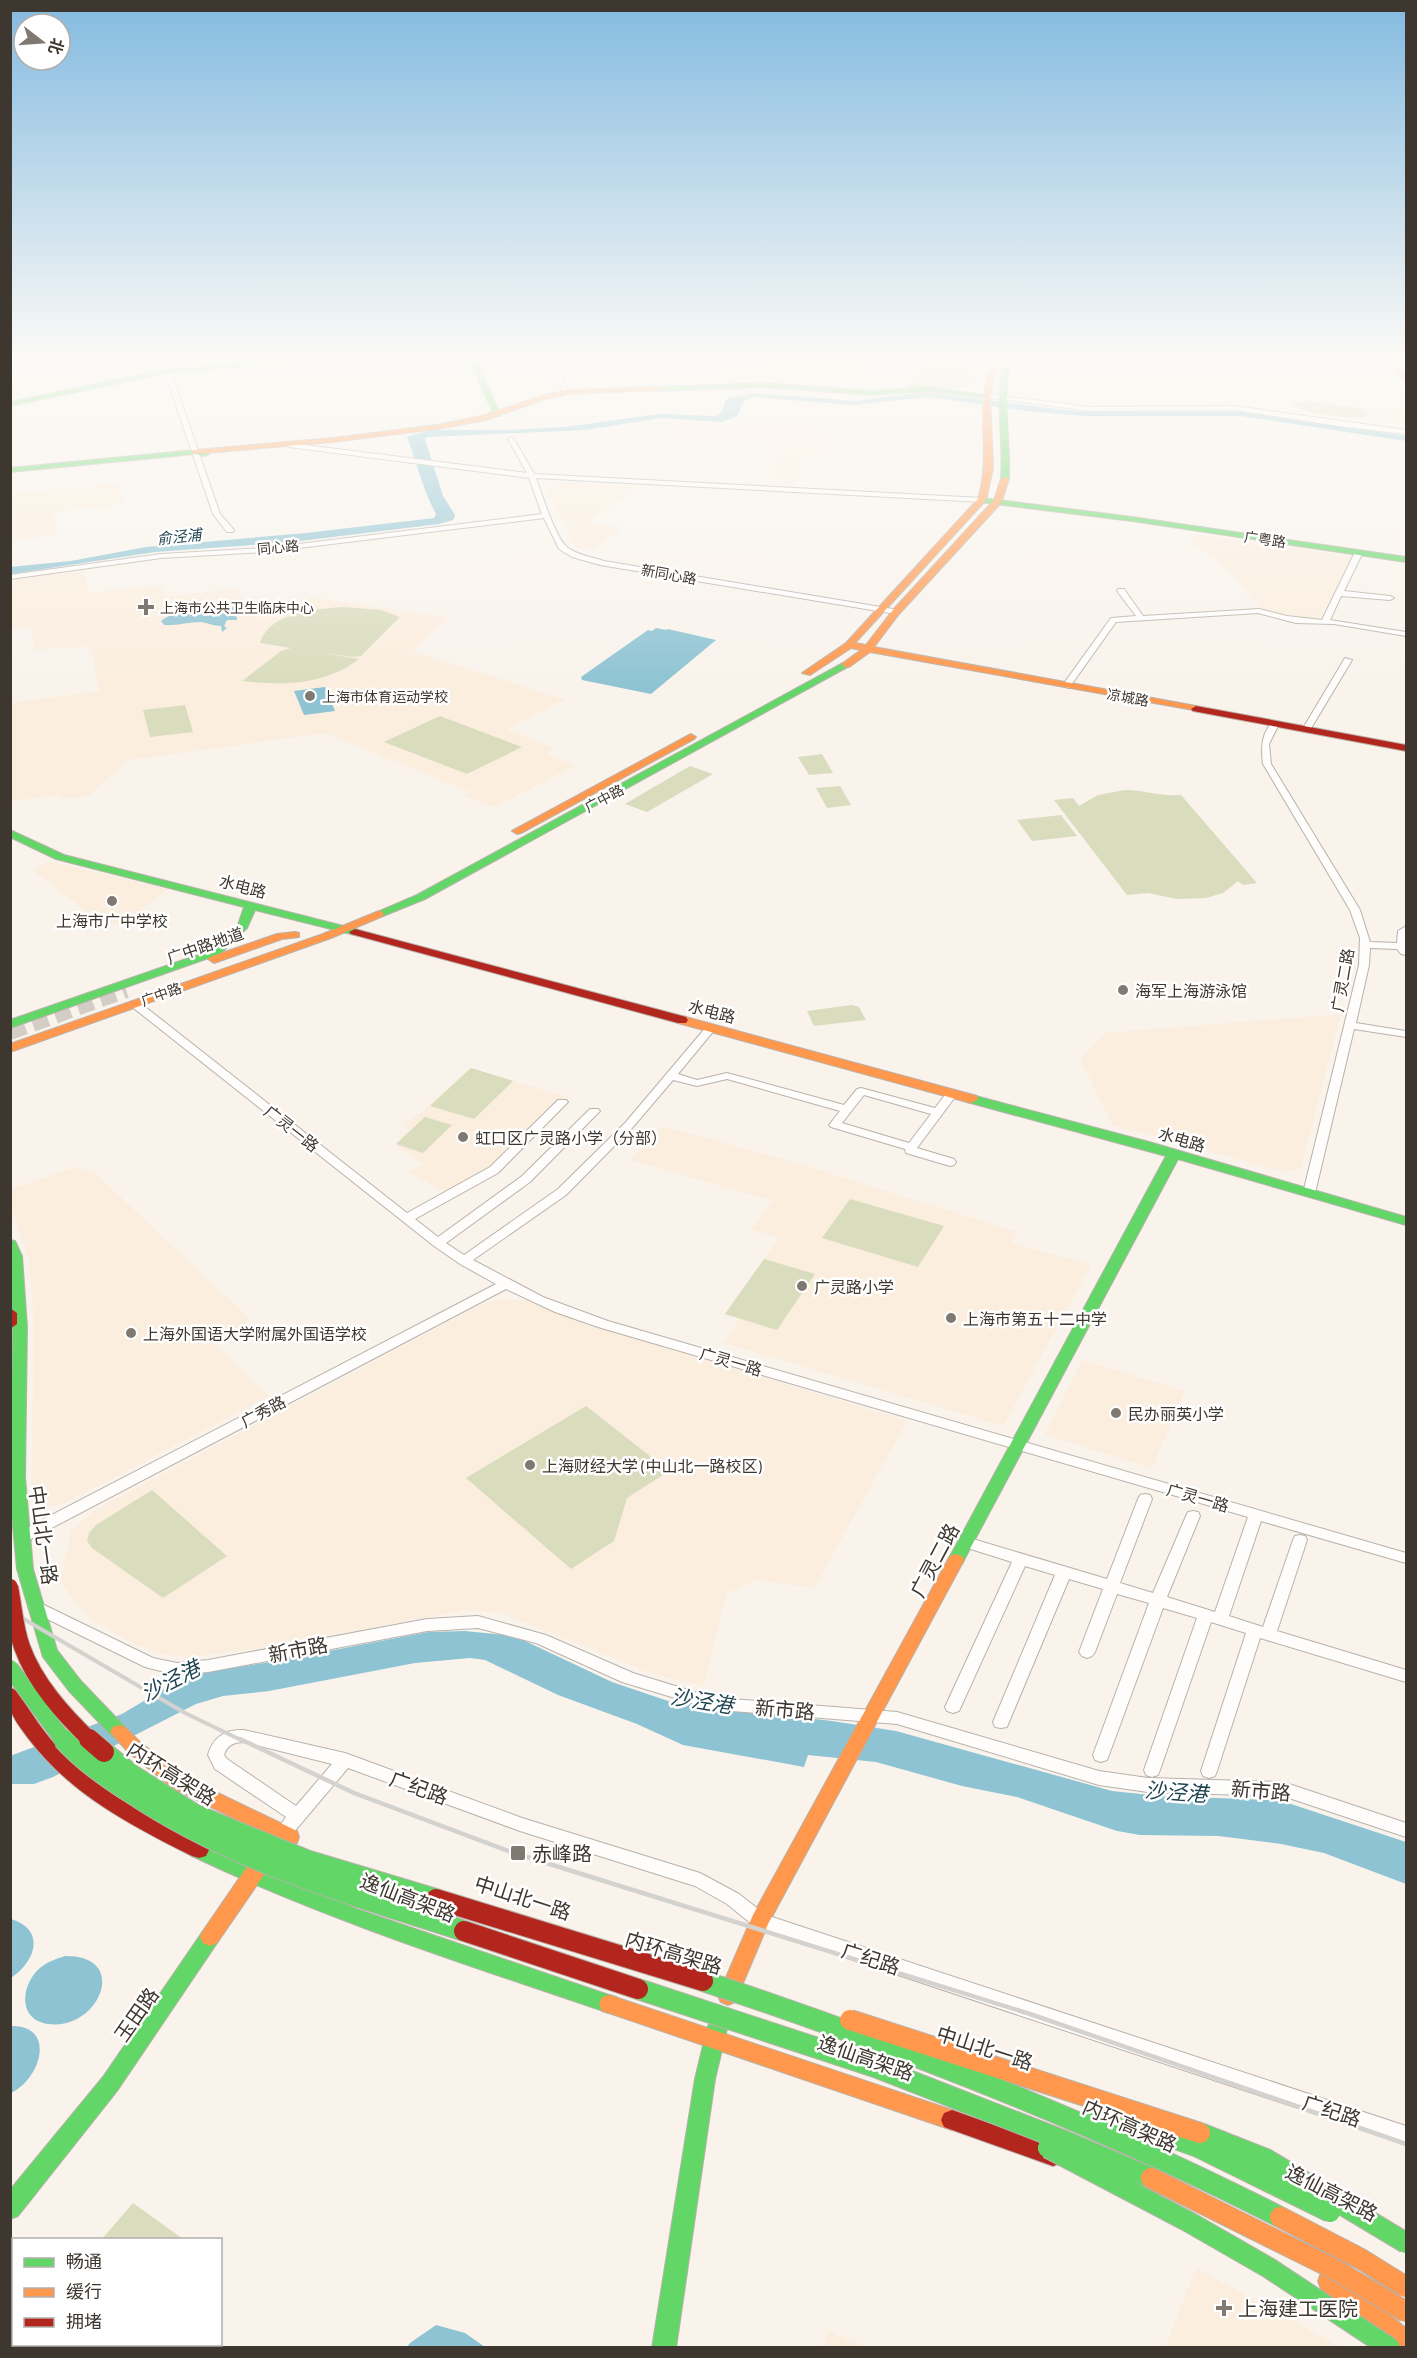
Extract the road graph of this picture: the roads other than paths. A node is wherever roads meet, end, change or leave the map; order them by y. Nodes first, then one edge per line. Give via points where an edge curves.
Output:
1 (30, 468) edge
2 (202, 468) edge
3 (474, 468) edge
4 (527, 468) edge
5 (989, 468) edge
6 (1006, 468) edge
7 (10, 470) edge
8 (532, 476) junction
9 (982, 500) junction
10 (998, 501) junction
11 (546, 516) junction
12 (230, 530) dead end
13 (1359, 552) junction
14 (1407, 560) edge
15 (10, 577) edge
16 (1121, 591) dead end
17 (1340, 593) junction
18 (1390, 598) dead end
19 (881, 610) junction
20 (896, 612) junction
21 (1141, 618) junction
22 (1324, 623) junction
23 (1407, 634) edge
24 (849, 645) junction
25 (868, 649) junction
26 (1348, 660) dead end
27 (1066, 686) junction
28 (1275, 724) junction
29 (1306, 730) junction
30 (1407, 748) edge
31 (10, 833) edge
32 (251, 905) junction
33 (324, 925) junction
34 (1407, 929) edge
35 (343, 930) junction
36 (295, 935) junction
37 (1365, 945) junction
38 (1404, 950) edge
39 (126, 990) tunnel mouth
40 (135, 1004) junction
41 (10, 1024) edge
42 (1350, 1024) junction
43 (711, 1028) junction
44 (1407, 1034) edge
45 (10, 1035) edge
46 (10, 1046) edge
47 (671, 1076) junction
48 (952, 1093) junction
49 (562, 1102) dead end
50 (847, 1109) junction
51 (594, 1111) dead end
52 (938, 1112) junction
53 (912, 1147) junction
54 (1174, 1154) junction
55 (950, 1162) dead end
56 (1309, 1193) junction
57 (407, 1218) junction
58 (1407, 1221) edge
59 (438, 1243) junction
60 (10, 1244) edge
61 (464, 1261) junction
62 (504, 1285) junction
63 (10, 1313) edge
64 (10, 1324) edge
65 (1019, 1444) junction
66 (1145, 1499) dead end
67 (1256, 1514) junction
68 (1193, 1516) dead end
69 (22, 1537) junction
70 (1300, 1540) dead end
71 (966, 1542) junction
72 (1407, 1558) edge
73 (1022, 1559) junction
74 (1064, 1572) junction
75 (1111, 1586) junction
76 (10, 1587) edge
77 (10, 1594) edge
78 (1158, 1600) junction
79 (36, 1607) junction
80 (1213, 1617) junction
81 (10, 1632) edge
82 (1262, 1632) junction
83 (10, 1644) edge
84 (49, 1652) junction
85 (1087, 1652) dead end
86 (10, 1668) edge
87 (63, 1672) junction
88 (1407, 1676) edge
89 (10, 1695) edge
90 (953, 1707) dead end
91 (870, 1720) junction
92 (1001, 1722) dead end
93 (1101, 1755) dead end
94 (345, 1760) junction
95 (1152, 1770) dead end
96 (1209, 1771) dead end
97 (298, 1816) junction
98 (1407, 1830) edge
99 (282, 1834) junction
100 (304, 1843) dead end
101 (327, 1851) dead end
102 (251, 1876) junction
103 (297, 1876) junction
104 (760, 1921) junction
105 (682, 1974) junction
106 (732, 1985) junction
107 (797, 2012) junction
108 (713, 2040) junction
109 (1407, 2135) edge
110 (10, 2208) edge
111 (1329, 2224) dead end
112 (1358, 2242) dead end
113 (1407, 2243) edge
114 (1407, 2255) edge
115 (1407, 2271) edge
116 (1330, 2274) junction
117 (1407, 2287) edge
118 (1407, 2312) edge
119 (1407, 2324) edge
120 (1407, 2328) edge
121 (1407, 2342) edge
122 (664, 2348) edge
123 (1390, 2348) edge

1 - 7 main road
2 - 12 street via 217,514
3 - 8 street
4 - 8 street, 新同心路
5 - 9 main road, 广中路
6 - 10 main road, 广中路
8 - 9 street
8 - 11 street, 新同心路
9 - 10 main road, 广粤路
9 - 19 main road, 广中路
10 - 13 main road, 广粤路
10 - 20 main road, 广中路
11 - 15 street, 同心路 via 266,550 161,556
11 - 19 street, 新同心路 via 562,547 587,560
13 - 14 main road, 广粤路
13 - 17 street
16 - 21 street
17 - 18 street
17 - 22 street
19 - 20 street, 新同心路
19 - 24 main road, 广中路
20 - 25 main road, 广中路
21 - 22 street via 1259,611
21 - 27 street via 1114,620
22 - 23 street
24 - 25 main road, 凉城路
24 - 33 main road, 广中路 via 801,676 400,894
25 - 27 main road, 凉城路
25 - 35 main road, 广中路 via 844,666 431,891
26 - 29 street
27 - 28 main road, 凉城路
28 - 29 main road, 凉城路
28 - 37 street, 广灵二路 via 1264,744 1267,764 1355,909
29 - 30 main road, 凉城路
31 - 32 main road, 水电路 via 60,857
32 - 33 main road, 水电路
32 - 41 main road via 243,926 216,952
33 - 35 main road, 水电路
33 - 36 main road, 广中路
34 - 38 street via 1403,931
35 - 40 main road, 广中路
35 - 43 main road, 水电路
36 - 39 main road, 广中路地道 via 281,936
36 - 45 main road, 广中路
37 - 38 street
37 - 42 street, 广灵二路
40 - 46 main road, 广中路
40 - 57 street, 广灵一路
42 - 44 street
42 - 56 street, 广灵二路
43 - 47 street
43 - 48 main road, 水电路
47 - 50 street via 697,1083 727,1076
47 - 61 street via 562,1192
48 - 52 street
48 - 54 main road, 水电路
49 - 57 street via 494,1170
50 - 52 street via 861,1091
50 - 53 street via 835,1125
51 - 59 street via 526,1179
52 - 53 street
53 - 55 street via 910,1150
54 - 56 main road, 水电路
54 - 65 main road, 广灵二路
56 - 58 main road, 水电路
57 - 59 street, 广灵一路
59 - 61 street, 广灵一路
60 - 69 main road, 中山北一路 via 15,1256 20,1327 17,1477
61 - 62 street, 广灵一路
62 - 65 street, 广灵一路 via 596,1322
62 - 69 street, 广秀路
63 - 64 main road
65 - 67 street, 广灵一路
65 - 71 main road, 广灵二路
66 - 75 street
67 - 72 street, 广灵一路
67 - 80 street
68 - 78 street
69 - 79 main road, 中山北一路 via 25,1569
70 - 82 street
71 - 73 street
71 - 91 main road, 广灵二路
73 - 74 street
73 - 90 street
74 - 75 street
74 - 92 street
75 - 78 street
75 - 85 street
76 - 105 main road, 内环高架路, bridge via 24,1654 54,1700 83,1734 132,1775 194,1814 306,1860
77 - 79 main road
78 - 80 street
78 - 93 street
79 - 84 main road, 中山北一路
79 - 91 street, 新市路 via 135,1657 164,1667 190,1668 427,1625 478,1622 530,1635 628,1678 698,1699
80 - 82 street
80 - 95 street
81 - 84 main road
82 - 88 street
82 - 96 street
83 - 87 main road
84 - 87 main road, 中山北一路
86 - 103 main road, bridge via 44,1718 79,1756 132,1795 183,1827
87 - 99 main road, 中山北一路 via 135,1748 180,1783
89 - 102 main road via 41,1742 83,1783 135,1818
91 - 98 street, 新市路 via 909,1721 1099,1778 1148,1785 1283,1789
91 - 104 main road, 广灵二路
94 - 97 street
94 - 97 street, 广纪路 via 244,1737 230,1737 220,1744 216,1755 221,1764
94 - 104 street, 广纪路 via 520,1824 700,1880
97 - 99 street
99 - 100 main road, 中山北一路
99 - 102 main road, 玉田路
101 - 106 main road, 中山北一路 via 371,1869
102 - 108 main road
102 - 110 main road, 玉田路 via 110,2084
103 - 116 main road, bridge via 876,2067 1155,2180
103 - 123 main road, 逸仙高架路, bridge via 519,1960 903,2090 1029,2138 1259,2262
104 - 106 main road, 广灵二路
104 - 109 street, 广纪路
105 - 107 main road, 内环高架路, bridge
105 - 113 main road, bridge via 736,1985 1176,2122 1266,2159
106 - 108 main road
106 - 111 main road, 中山北一路 via 1068,2096 1242,2171
107 - 114 main road, 逸仙高架路, bridge via 873,2031 1198,2147 1334,2213
107 - 117 main road, 内环高架路, bridge via 1039,2107 1230,2191
108 - 116 main road via 1086,2168
108 - 122 main road
112 - 115 main road
116 - 118 main road, bridge
116 - 119 main road
116 - 120 main road
116 - 121 main road

